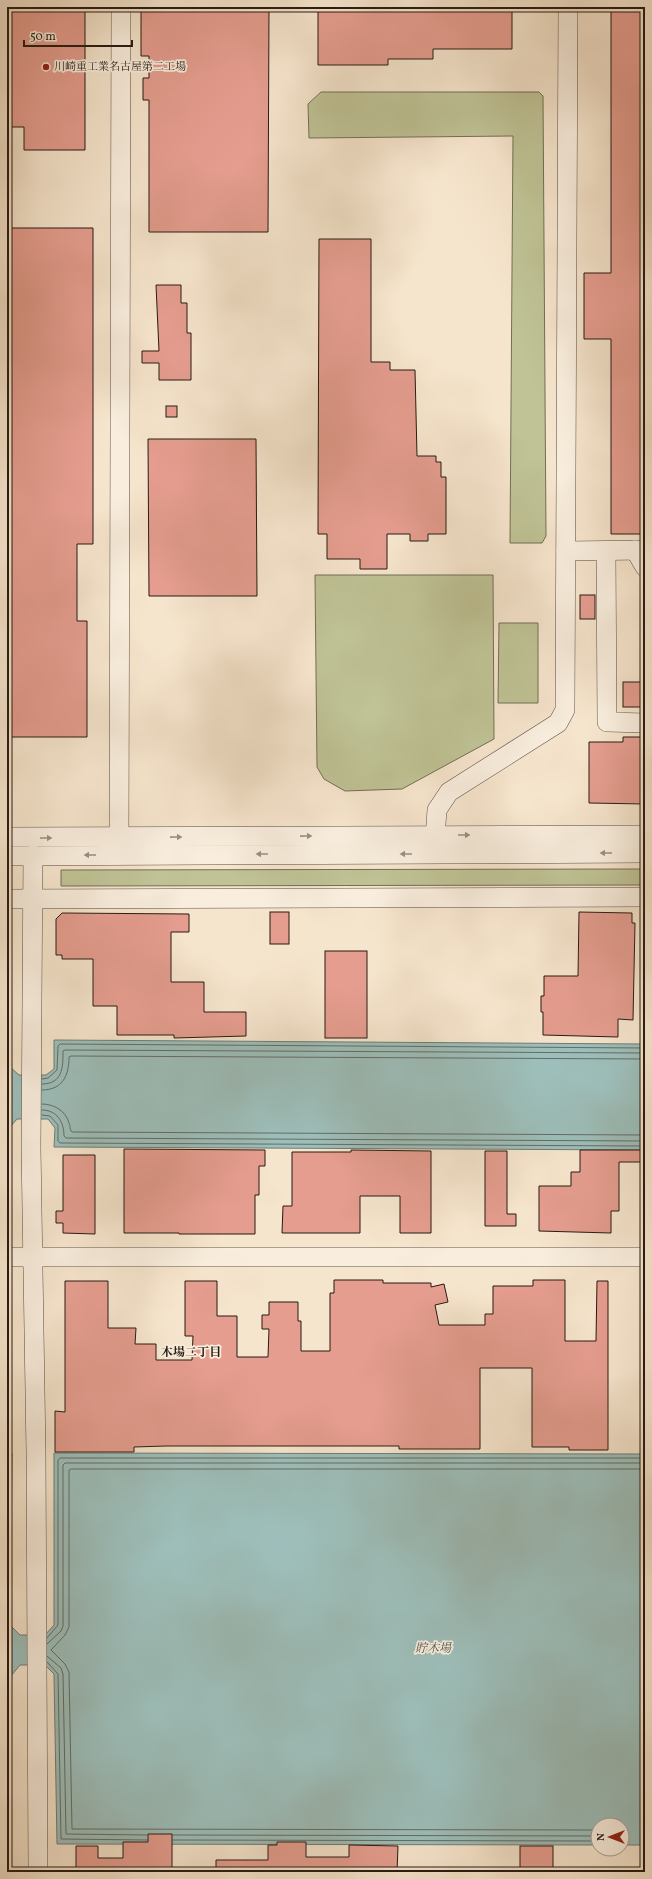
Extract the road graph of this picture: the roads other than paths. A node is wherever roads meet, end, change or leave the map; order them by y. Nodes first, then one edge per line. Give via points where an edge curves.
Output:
1 (121, 7) edge
2 (568, 7) edge
3 (640, 550) edge
4 (566, 551) junction
5 (606, 551) junction
6 (645, 567) edge
7 (645, 723) edge
8 (645, 836) edge
9 (7, 837) edge
10 (434, 844) junction
11 (119, 846) junction
12 (645, 853) edge
13 (33, 855) junction
14 (7, 856) edge
15 (645, 897) edge
16 (7, 899) edge
17 (33, 899) junction
18 (7, 1257) edge
19 (34, 1257) junction
20 (645, 1257) edge
21 (38, 1872) edge

1 - 11 street
2 - 4 street
3 - 5 street
3 - 6 street
4 - 5 street
4 - 10 street via 563,716 558,723 449,792 437,810
5 - 7 street via 607,722
10 -> 8 street
9 -> 11 street
10 - 11 street
12 -> 10 street
11 -> 13 street
13 - 14 street
13 - 17 street
15 - 17 street
16 - 17 street
17 - 19 street via 31,1148
18 - 19 street
19 - 20 street
19 - 21 street

